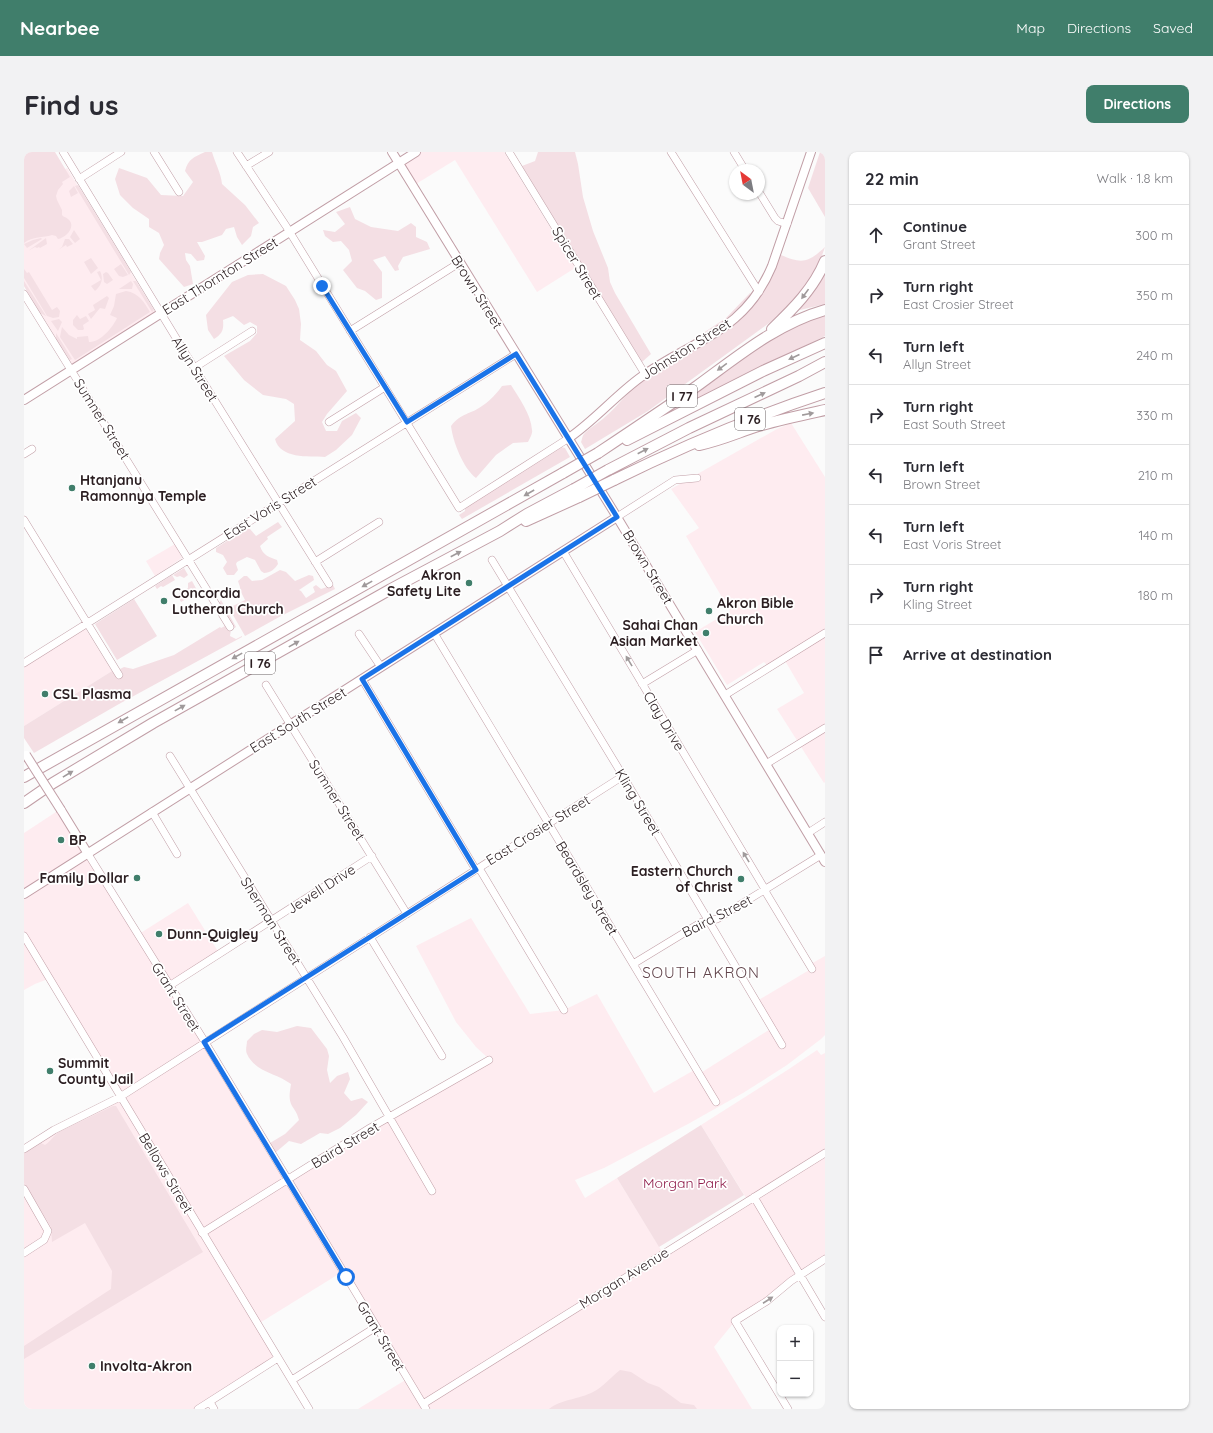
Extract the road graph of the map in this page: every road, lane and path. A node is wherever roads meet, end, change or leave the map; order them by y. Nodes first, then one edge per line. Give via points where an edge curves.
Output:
1 (63, 152) edge
2 (121, 152) edge
3 (154, 152) edge
4 (236, 152) edge
5 (269, 152) edge
6 (392, 152) edge
7 (416, 152) edge
8 (509, 152) edge
9 (672, 152) edge
10 (734, 152) edge
11 (812, 152) edge
12 (398, 163) junction
13 (741, 164) edge
14 (246, 166) junction
15 (79, 179) junction
16 (179, 192) dead end
17 (764, 200) edge
18 (787, 224) junction
19 (289, 232) junction
20 (825, 261) edge
21 (459, 263) junction
22 (759, 292) junction
23 (24, 294) edge
24 (825, 310) edge
25 (161, 313) junction
26 (252, 331) dead end
27 (350, 331) junction
28 (765, 336) junction
29 (825, 343) edge
30 (516, 354) junction
31 (822, 364) edge
32 (194, 368) junction
33 (72, 370) junction
34 (645, 374) junction
35 (384, 387) junction
36 (825, 393) edge
37 (24, 400) edge
38 (825, 410) edge
39 (329, 422) dead end
40 (407, 422) junction
41 (569, 438) junction
42 (32, 449) dead end
43 (676, 450) junction
44 (598, 453) junction
45 (24, 454) edge
46 (696, 478) dead end
47 (576, 493) junction
48 (278, 502) junction
49 (617, 517) junction
50 (24, 520) edge
51 (379, 522) dead end
52 (563, 551) junction
53 (188, 559) junction
54 (492, 560) dead end
55 (315, 562) junction
56 (329, 584) dead end
57 (508, 586) junction
58 (87, 623) junction
59 (230, 627) dead end
60 (434, 633) junction
61 (359, 634) dead end
62 (825, 634) edge
63 (698, 650) junction
64 (24, 663) edge
65 (380, 667) junction
66 (119, 675) dead end
67 (362, 679) junction
68 (642, 684) junction
69 (266, 685) dead end
70 (725, 696) junction
71 (290, 724) junction
72 (825, 728) edge
73 (24, 751) edge
74 (170, 756) dead end
75 (766, 764) junction
76 (25, 776) edge
77 (623, 776) junction
78 (190, 788) junction
79 (24, 803) edge
80 (152, 812) junction
81 (825, 822) edge
82 (548, 824) junction
83 (808, 833) junction
84 (88, 854) junction
85 (177, 854) dead end
86 (372, 856) junction
87 (823, 859) edge
88 (478, 868) junction
89 (765, 891) junction
90 (24, 894) edge
91 (407, 914) junction
92 (272, 921) junction
93 (709, 921) junction
94 (24, 936) edge
95 (370, 937) junction
96 (633, 964) junction
97 (812, 969) dead end
98 (307, 978) junction
99 (169, 986) junction
100 (564, 1010) dead end
101 (204, 1042) junction
102 (782, 1045) dead end
103 (442, 1056) dead end
104 (489, 1060) dead end
105 (120, 1097) junction
106 (716, 1102) dead end
107 (390, 1117) junction
108 (24, 1149) edge
109 (825, 1153) edge
110 (288, 1180) junction
111 (24, 1189) edge
112 (432, 1191) dead end
113 (754, 1197) junction
114 (202, 1233) junction
115 (24, 1253) edge
116 (825, 1260) edge
117 (800, 1275) junction
118 (825, 1317) edge
119 (376, 1327) junction
120 (278, 1358) junction
121 (292, 1380) junction
122 (210, 1402) junction
123 (424, 1406) edge
124 (198, 1409) edge
125 (214, 1409) edge
126 (309, 1409) edge
127 (788, 1409) edge

1 - 15 street, Allyn Street
2 - 15 street
3 - 16 street
4 - 14 street
5 - 14 street
6 - 12 main road, Brown Street
7 - 12 main road, East Thornton Street
8 - 34 street, Spicer Street
9 - 22 street
10 - 13 street
11 - 18 main road, Johnston Street
12 - 19 main road, East Thornton Street
12 - 21 main road, Brown Street
14 - 19 street
15 - 25 street, Allyn Street
17 - 18 street via 775,218
18 - 22 main road, Johnston Street via 772,266
19 - 25 main road, East Thornton Street
19 - 27 street
20 -> 28 highway, I 77 via 801,301
21 - 27 street
21 - 30 main road, Brown Street
22 - 34 main road, Johnston Street via 727,325
23 - 33 street, Sumner Street via 28,308
24 - 28 highway, I 77 via 798,319
25 - 32 street, Allyn Street
25 - 33 main road, East Thornton Street
26 - 32 street
27 - 35 street
28 -> 44 highway, I 77
29 -> 44 highway, I 76
30 - 40 street, East Voris Street
30 - 41 main road, Brown Street
47 -> 31 highway, bridge via 608,470
32 - 48 street, Allyn Street
33 - 37 main road, East Thornton Street
33 - 53 street, Sumner Street
34 - 41 main road, Johnston Street
35 - 39 street
35 - 40 street
36 - 43 highway, I 76 via 736,424
43 -> 38 highway via 710,443 762,425
40 - 41 street via 460,508
40 - 48 street, East Voris Street
41 - 49 main road, Brown Street
42 - 45 street
43 - 47 highway, I 76, bridge via 614,480
44 -> 76 highway, I 76, bridge
46 - 49 street, East South Street via 675,480
79 -> 47 highway, I 76 via 153,723 391,589 527,514
48 - 53 street, East Voris Street
48 - 55 street, Allyn Street
49 - 52 main road, East South Street
49 - 63 main road, Brown Street
50 - 58 street
51 - 55 street
52 - 57 main road, East South Street
68 -> 52 street, Clay Drive
53 - 58 street, East Voris Street
53 - 59 street, Sumner Street
54 - 57 street, Kling Street
55 - 56 street, Allyn Street
57 - 60 main road, East South Street
57 - 77 street, Kling Street
58 - 64 street, East Voris Street
58 - 66 street
60 - 65 main road, East South Street
60 - 82 street, Beardsley Street
61 - 65 street
62 - 70 street
63 - 68 street
63 - 70 main road, Brown Street
65 - 67 main road, East South Street
67 - 71 main road, East South Street
67 - 88 street
89 -> 68 street, Clay Drive
69 - 71 street, Sumner Street
70 - 75 main road, Brown Street
71 - 78 main road, East South Street
71 - 86 street, Sumner Street
72 - 75 street
73 - 84 main road, Grant Street, bridge
74 - 78 street, Sherman Street
75 - 83 main road, Brown Street
77 - 82 street, East Crosier Street
77 - 93 street, Kling Street
78 - 80 main road, East South Street
78 - 92 street, Sherman Street
80 - 84 main road, East South Street
80 - 85 street
81 - 83 street
82 - 88 street, East Crosier Street
82 - 96 street, Beardsley Street
83 - 87 main road, Brown Street
84 - 90 main road, East South Street
84 - 99 street, Grant Street
86 - 91 street, Sumner Street
86 - 92 street, Jewell Drive
87 - 89 street, Baird Street
88 - 91 street, East Crosier Street
88 - 100 street
89 - 93 street, Baird Street via 717,919
89 - 97 street, Clay Drive
91 - 95 street, East Crosier Street
92 - 98 street, Sherman Street
92 - 99 street, Jewell Drive
93 - 96 street, Baird Street via 702,922
93 - 102 street, Kling Street
94 - 105 street, Bellows Street
95 - 98 street, East Crosier Street
95 - 103 street
96 - 106 street, Beardsley Street
98 - 101 street, East Crosier Street
98 - 107 street, Sherman Street
99 - 101 street, Grant Street
101 - 105 street, East Crosier Street
101 - 110 street, Grant Street
104 - 107 street, Baird Street
105 - 108 street, East Crosier Street via 54,1130
105 - 114 street, Bellows Street
107 - 110 street, Baird Street
107 - 112 street, Sherman Street
109 - 113 street, Morgan Avenue
110 - 114 street, Baird Street
110 - 119 street, Grant Street
111 - 115 street via 47,1228 44,1240
113 - 117 street
113 - 123 street, Morgan Avenue
114 - 120 street, Bellows Street
116 - 117 street
117 - 118 street
127 -> 117 street via 735,1321
119 - 121 street
119 - 123 street, Grant Street
120 - 121 street, Bellows Street
120 - 122 street
121 - 126 street, Bellows Street
122 - 124 street
122 - 125 street

